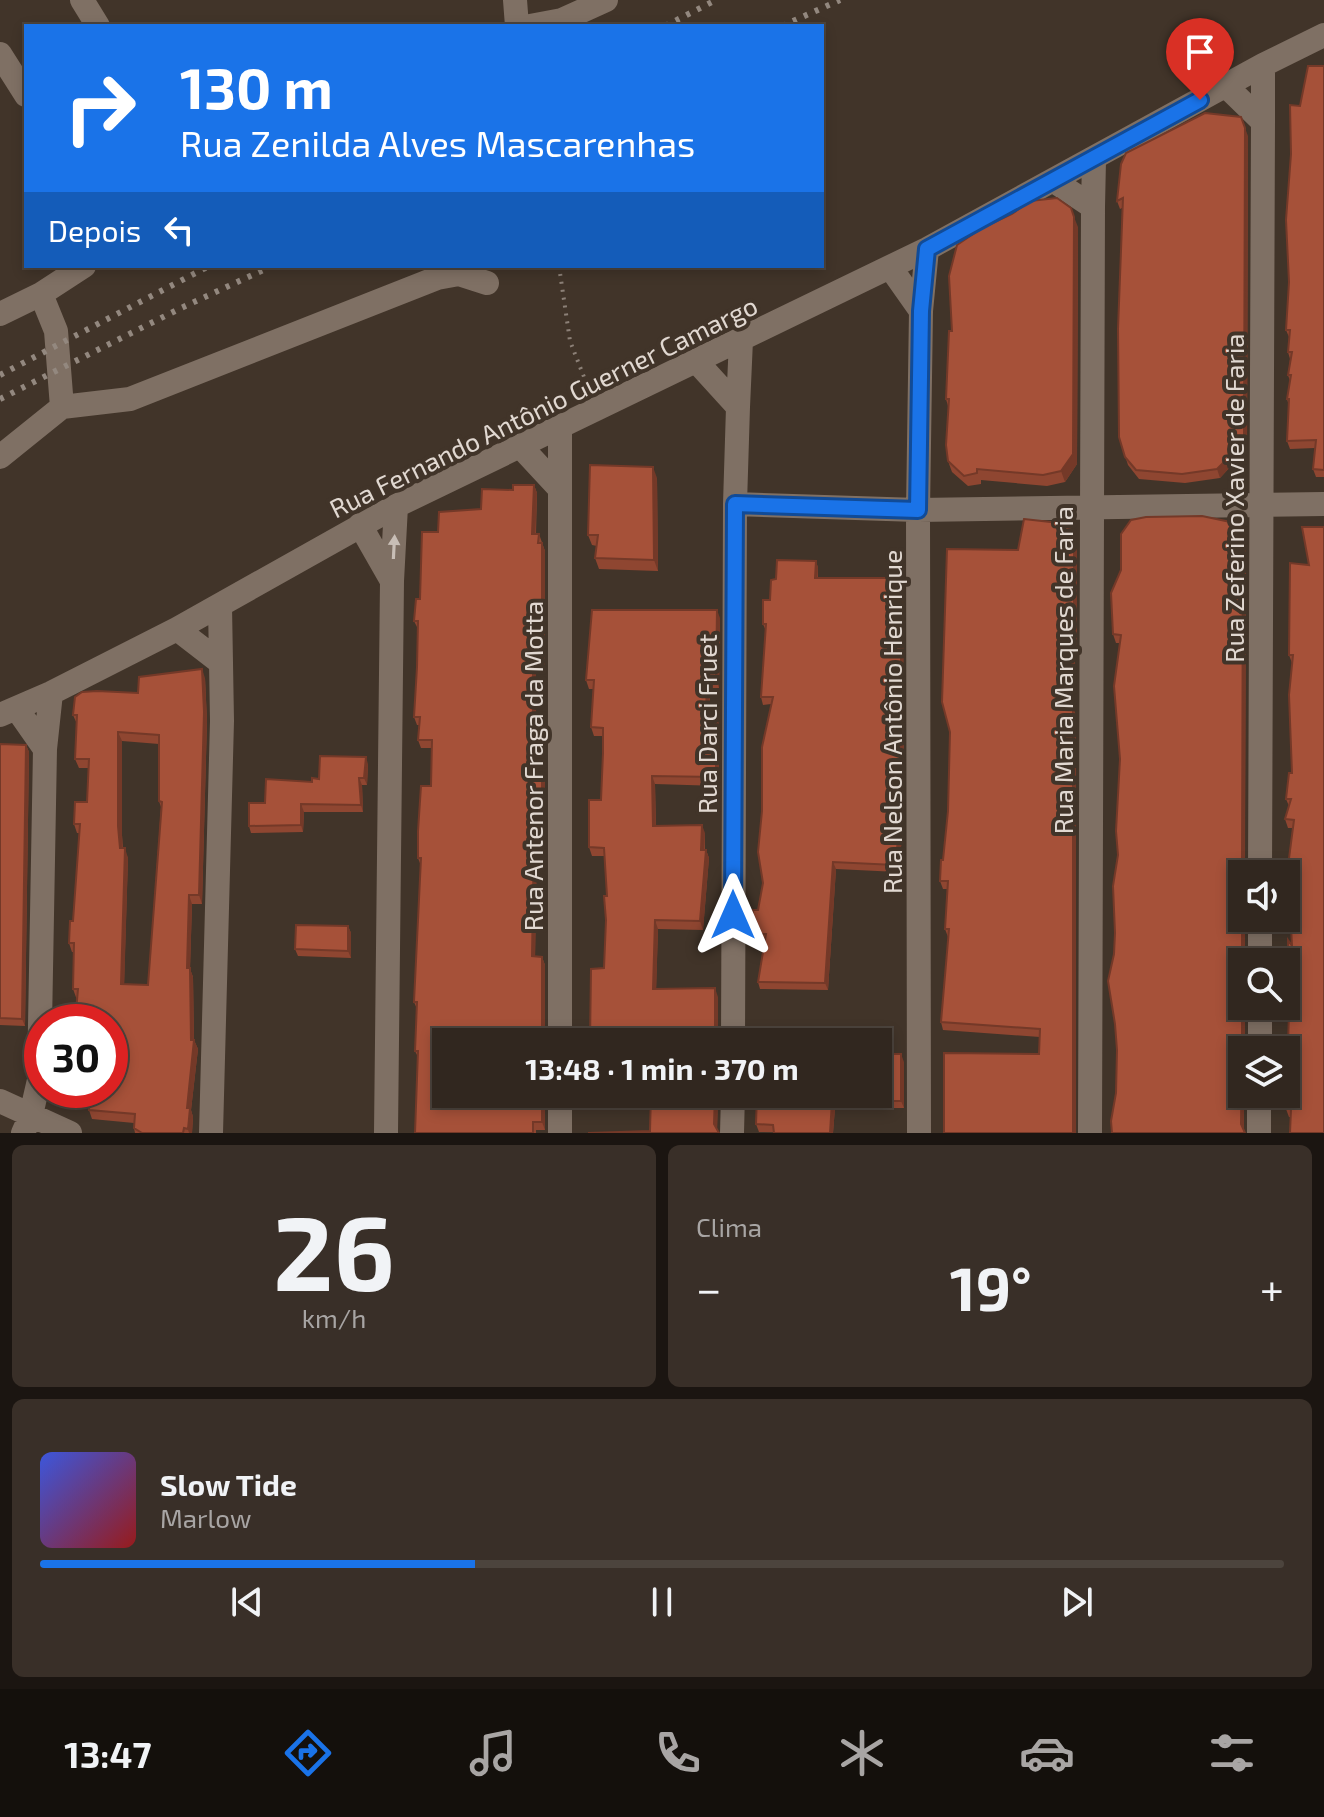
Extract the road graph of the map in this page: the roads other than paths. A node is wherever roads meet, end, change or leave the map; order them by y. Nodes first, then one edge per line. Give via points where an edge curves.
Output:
1 (82, 0) edge
2 (515, 0) edge
3 (606, 0) edge
4 (97, 24) edge
5 (517, 24) edge
6 (541, 24) edge
7 (1324, 35) edge
8 (0, 54) edge
9 (1263, 65) junction
10 (1226, 86) junction
11 (24, 92) edge
12 (1263, 122) junction
13 (1094, 160) junction
14 (1054, 181) junction
15 (1093, 207) junction
16 (927, 249) junction
17 (890, 267) junction
18 (81, 268) edge
19 (487, 283) dead end
20 (41, 294) junction
21 (921, 311) junction
22 (0, 314) edge
23 (741, 340) junction
24 (697, 362) junction
25 (62, 407) junction
26 (738, 407) junction
27 (560, 428) junction
28 (521, 447) junction
29 (0, 457) edge
30 (560, 489) junction
31 (735, 504) junction
32 (1324, 504) edge
33 (396, 506) junction
34 (1090, 506) junction
35 (1260, 506) junction
36 (918, 510) junction
37 (360, 525) junction
38 (392, 581) junction
39 (220, 606) junction
40 (177, 629) junction
41 (221, 663) junction
42 (51, 693) junction
43 (8, 712) edge
44 (45, 749) junction
45 (1260, 860) edge
46 (560, 1028) edge
47 (733, 1028) edge
48 (0, 1101) edge
49 (560, 1108) edge
50 (733, 1108) edge
51 (1259, 1108) edge
52 (27, 1124) edge
53 (70, 1133) edge
54 (211, 1133) edge
55 (386, 1133) edge
56 (560, 1133) edge
57 (732, 1133) edge
58 (919, 1133) edge
59 (1090, 1133) edge
60 (1259, 1133) edge

1 - 4 street
2 - 5 street
3 - 6 street
7 - 9 street, Rua Fernando Antônio Guerner Camargo
8 - 11 street
9 - 10 street, Rua Fernando Antônio Guerner Camargo
9 - 12 street, Rua Zeferino Xavier de Faria
10 - 12 street
10 - 13 street, Rua Fernando Antônio Guerner Camargo
12 - 35 street, Rua Zeferino Xavier de Faria
13 - 14 street, Rua Fernando Antônio Guerner Camargo
13 - 15 street, Rua Maria Marques de Faria
14 - 15 street
14 - 16 street, Rua Fernando Antônio Guerner Camargo
15 - 34 street, Rua Maria Marques de Faria
16 - 17 street, Rua Fernando Antônio Guerner Camargo
16 - 21 street, Rua Nelson Antônio Henrique
17 - 21 street
17 - 23 street, Rua Fernando Antônio Guerner Camargo
18 - 20 street
19 - 25 street via 459,274 437,278 130,399
20 - 22 street
20 - 25 street via 56,331
21 - 36 street, Rua Nelson Antônio Henrique
23 - 24 street, Rua Fernando Antônio Guerner Camargo
23 - 26 street, Rua Darci Fruet
24 - 26 street
24 - 27 street, Rua Fernando Antônio Guerner Camargo
25 - 29 street
26 - 31 street, Rua Darci Fruet
27 - 28 street, Rua Fernando Antônio Guerner Camargo
27 - 30 street, Rua Antenor Fraga da Motta
28 - 30 street
28 - 33 street, Rua Fernando Antônio Guerner Camargo
30 - 46 street, Rua Antenor Fraga da Motta
31 - 36 street
31 - 47 street, Rua Darci Fruet
32 - 35 street
33 - 37 street, Rua Fernando Antônio Guerner Camargo
38 -> 33 street
34 - 35 street
34 - 36 street
34 - 59 street, Rua Maria Marques de Faria
35 - 45 street, Rua Zeferino Xavier de Faria
36 - 58 street, Rua Nelson Antônio Henrique
37 - 38 street
37 - 39 street, Rua Fernando Antônio Guerner Camargo
38 - 55 street
39 - 40 street, Rua Fernando Antônio Guerner Camargo
39 - 41 street
40 - 41 street
40 - 42 street, Rua Fernando Antônio Guerner Camargo
41 - 54 street
42 - 43 street, Rua Fernando Antônio Guerner Camargo
42 - 44 street
43 - 44 street
44 - 52 street via 39,1080
48 - 52 street
49 - 56 street
50 - 57 street
51 - 60 street
52 - 53 street

